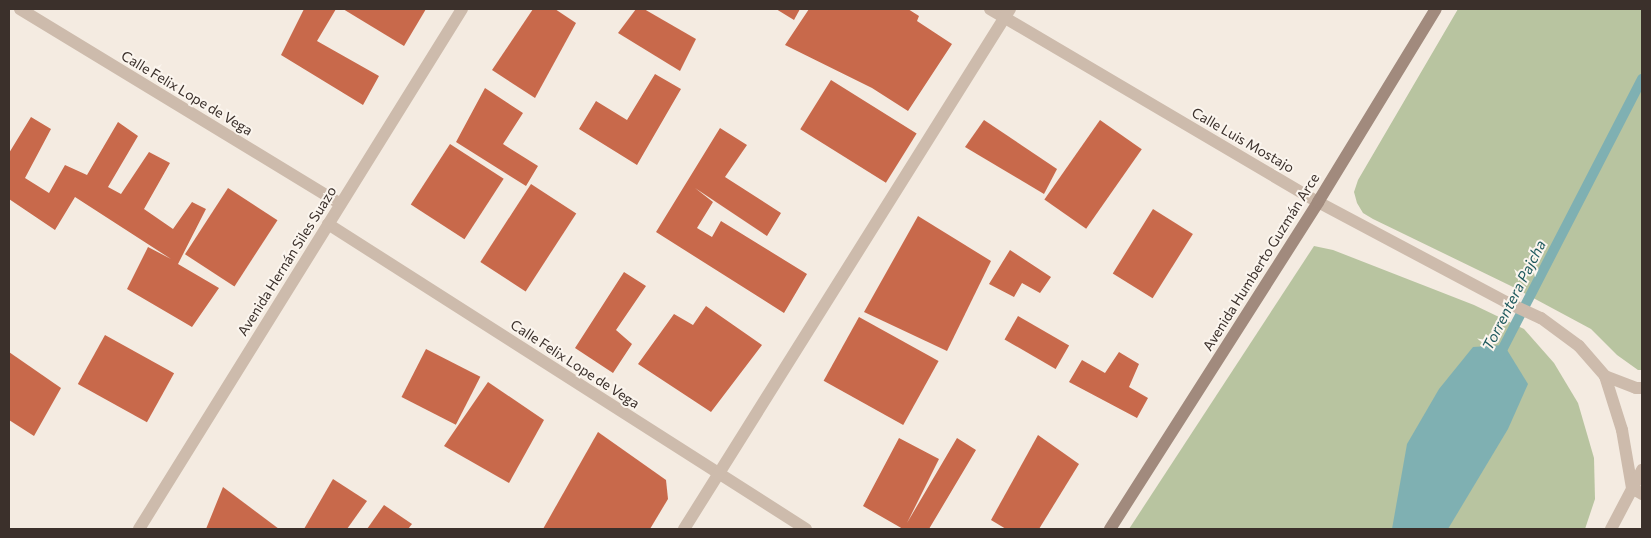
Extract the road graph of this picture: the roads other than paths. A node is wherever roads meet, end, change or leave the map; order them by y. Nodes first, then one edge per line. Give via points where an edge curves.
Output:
1 (20, 9) edge
2 (462, 9) edge
3 (990, 9) edge
4 (1436, 9) edge
5 (1007, 13) edge
6 (1318, 202) junction
7 (339, 204) junction
8 (328, 224) junction
9 (1605, 376) junction
10 (1642, 388) edge
11 (1642, 470) edge
12 (719, 473) junction
13 (1637, 491) edge
14 (139, 529) edge
15 (684, 529) edge
16 (806, 529) edge
17 (1110, 529) edge
18 (1611, 529) edge

1 - 7 street, Calle Felix Lope de Vega
2 - 7 street, Avenida Hernán Siles Suazo
3 - 5 street, Calle Luis Mostajo
4 - 6 main road, Avenida Humberto Guzmán Arce
5 - 6 street, Calle Luis Mostajo
5 - 12 street
6 - 9 street, Calle Luis Mostajo via 1541,318 1579,346
6 - 17 main road, Avenida Humberto Guzmán Arce
7 - 8 street, Avenida Hernán Siles Suazo
8 - 12 street, Calle Felix Lope de Vega
8 - 14 street, Avenida Hernán Siles Suazo
9 - 10 street, Calle Luis Mostajo
9 - 13 street, Calle Luis Mostajo
11 - 13 street
12 - 15 street
12 - 16 street, Calle Felix Lope de Vega
13 - 18 street

